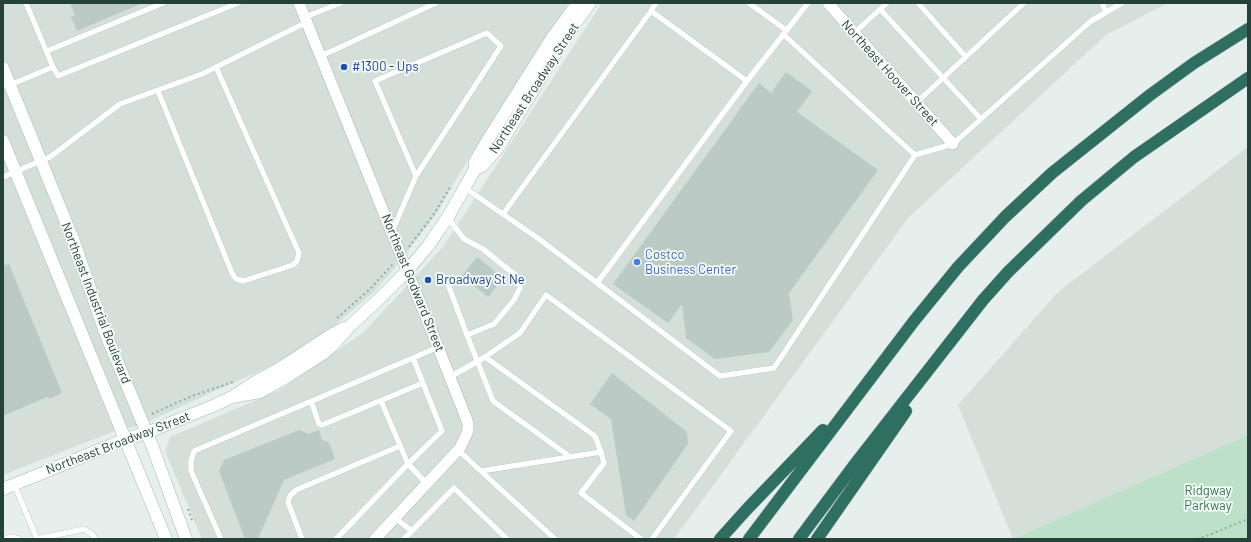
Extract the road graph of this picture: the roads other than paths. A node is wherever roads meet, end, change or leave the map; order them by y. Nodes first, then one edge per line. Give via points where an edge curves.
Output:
1 (26, 3) edge
2 (163, 3) edge
3 (238, 3) edge
4 (299, 3) edge
5 (340, 3) edge
6 (436, 3) edge
7 (578, 3) edge
8 (590, 3) edge
9 (656, 3) edge
10 (749, 3) edge
11 (808, 3) edge
12 (828, 3) edge
13 (887, 3) edge
14 (918, 3) edge
15 (1024, 3) edge
16 (1102, 3) edge
17 (1122, 3) edge
18 (880, 9) junction
19 (651, 11) junction
20 (1106, 12) junction
21 (306, 20) junction
22 (1248, 29) edge
23 (784, 32) junction
24 (854, 33) junction
25 (46, 50) junction
26 (321, 56) junction
27 (966, 57) junction
28 (53, 67) junction
29 (216, 67) junction
30 (3, 68) edge
31 (944, 78) junction
32 (1248, 78) edge
33 (747, 81) junction
34 (10, 85) junction
35 (1248, 88) edge
36 (158, 90) junction
37 (916, 103) junction
38 (981, 119) junction
39 (1188, 119) junction
40 (3, 141) edge
41 (953, 144) junction
42 (915, 155) junction
43 (40, 161) junction
44 (475, 169) junction
45 (16, 172) junction
46 (416, 176) junction
47 (3, 177) edge
48 (464, 188) junction
49 (503, 214) junction
50 (448, 217) junction
51 (392, 232) junction
52 (407, 271) junction
53 (597, 283) junction
54 (448, 287) dead end
55 (983, 300) junction
56 (467, 335) junction
57 (438, 346) junction
58 (485, 357) junction
59 (413, 358) junction
60 (477, 360) junction
61 (450, 377) junction
62 (422, 383) junction
63 (860, 391) junction
64 (381, 400) junction
65 (311, 401) junction
66 (146, 433) junction
67 (126, 439) junction
68 (400, 446) junction
69 (458, 450) junction
70 (601, 452) junction
71 (569, 456) junction
72 (408, 464) junction
73 (481, 471) junction
74 (426, 484) junction
75 (9, 486) edge
76 (395, 518) junction
77 (412, 531) junction
78 (5, 539) edge
79 (20, 539) edge
80 (37, 539) edge
81 (95, 539) edge
82 (166, 539) edge
83 (186, 539) edge
84 (221, 539) edge
85 (302, 539) edge
86 (336, 539) edge
87 (375, 539) edge
88 (404, 539) edge
89 (507, 539) edge
90 (555, 539) edge
91 (640, 539) edge
92 (652, 539) edge
93 (720, 539) edge
94 (749, 539) edge
95 (799, 539) edge
96 (817, 539) edge

1 - 25 lane
2 - 25 lane
3 - 28 lane via 58,76
4 - 21 street, Northeast Godward Street
5 - 21 lane
6 - 26 lane
7 - 44 main road, Northeast Broadway Street via 554,35 489,138 475,162
8 - 44 main road, Northeast Broadway Street via 564,39 498,148 482,166
9 - 19 lane
10 - 23 lane
11 - 23 lane
12 - 24 street, Northeast Hoover Street
13 - 18 lane
14 - 27 lane
15 - 27 lane
16 - 20 lane
17 - 20 lane
18 - 24 lane
18 - 31 lane
19 - 33 lane
19 - 49 lane
20 - 38 lane via 1091,22
21 - 26 street, Northeast Godward Street
21 - 29 lane
22 - 63 highway via 1150,95 1052,174 1004,217 958,267
23 - 33 lane
23 - 42 lane
24 - 37 street, Northeast Hoover Street
25 - 28 lane
26 - 51 street, Northeast Godward Street
27 - 31 lane
28 - 34 lane
29 - 36 lane
29 - 36 lane via 299,253 298,261 293,264 243,281 236,279
30 - 34 main road, Northeast Industrial Boulevard
31 - 37 lane
31 - 38 lane
32 - 39 highway
33 - 53 lane
34 - 43 main road, Northeast Industrial Boulevard
35 - 39 highway
36 - 43 lane via 120,104 54,154
37 - 41 street, Northeast Hoover Street
38 - 41 lane
39 - 55 highway via 1134,157 1081,201
40 - 45 main road, Northeast Industrial Boulevard
41 - 42 lane
42 - 53 lane via 774,368 720,376
43 - 45 lane
43 - 66 main road, Northeast Industrial Boulevard
44 - 48 main road, Northeast Broadway Street
45 - 47 lane
45 - 67 main road, Northeast Industrial Boulevard
46 - 46 lane via 501,46 487,33 375,81
46 - 51 lane
48 - 49 lane
48 - 50 main road, Northeast Broadway Street
49 - 53 lane
50 - 52 main road, Northeast Broadway Street
50 - 56 lane via 464,239 483,249 515,274 520,283 519,292 494,324
51 - 52 street, Northeast Godward Street
52 - 57 street, Northeast Godward Street
52 - 66 main road, Northeast Broadway Street via 351,325 331,335 303,355 232,397
54 - 56 lane
55 - 95 highway
55 - 96 highway
56 - 60 lane
57 - 59 lane
57 - 61 street, Northeast Godward Street
58 - 60 lane
58 - 70 lane via 595,436
58 - 92 lane via 520,333 546,295 731,430
59 - 62 lane
59 - 65 lane
60 - 61 lane
60 - 71 lane via 493,401
61 - 69 street, Northeast Godward Street via 468,424 467,435
62 - 64 lane
62 - 72 lane via 442,431
63 - 93 highway
63 - 94 highway
64 - 65 lane via 322,426
64 - 68 lane
65 - 84 lane via 194,452 191,471
66 - 67 main road, Northeast Broadway Street
66 - 83 main road, Northeast Industrial Boulevard
67 - 75 main road, Northeast Broadway Street
67 - 82 main road, Northeast Industrial Boulevard
68 - 72 lane
68 - 85 lane via 296,490 288,502
69 - 73 lane
69 - 74 street, Northeast Godward Street
70 - 71 lane
70 - 91 lane via 604,462 581,493
71 - 73 lane
72 - 74 lane
72 - 86 lane
73 - 90 lane
74 - 76 street, Northeast Godward Street
75 - 80 lane
76 - 77 lane
76 - 87 street, Northeast Godward Street
77 - 88 lane
77 - 89 lane via 454,488
78 - 79 lane
80 - 81 lane via 84,529

